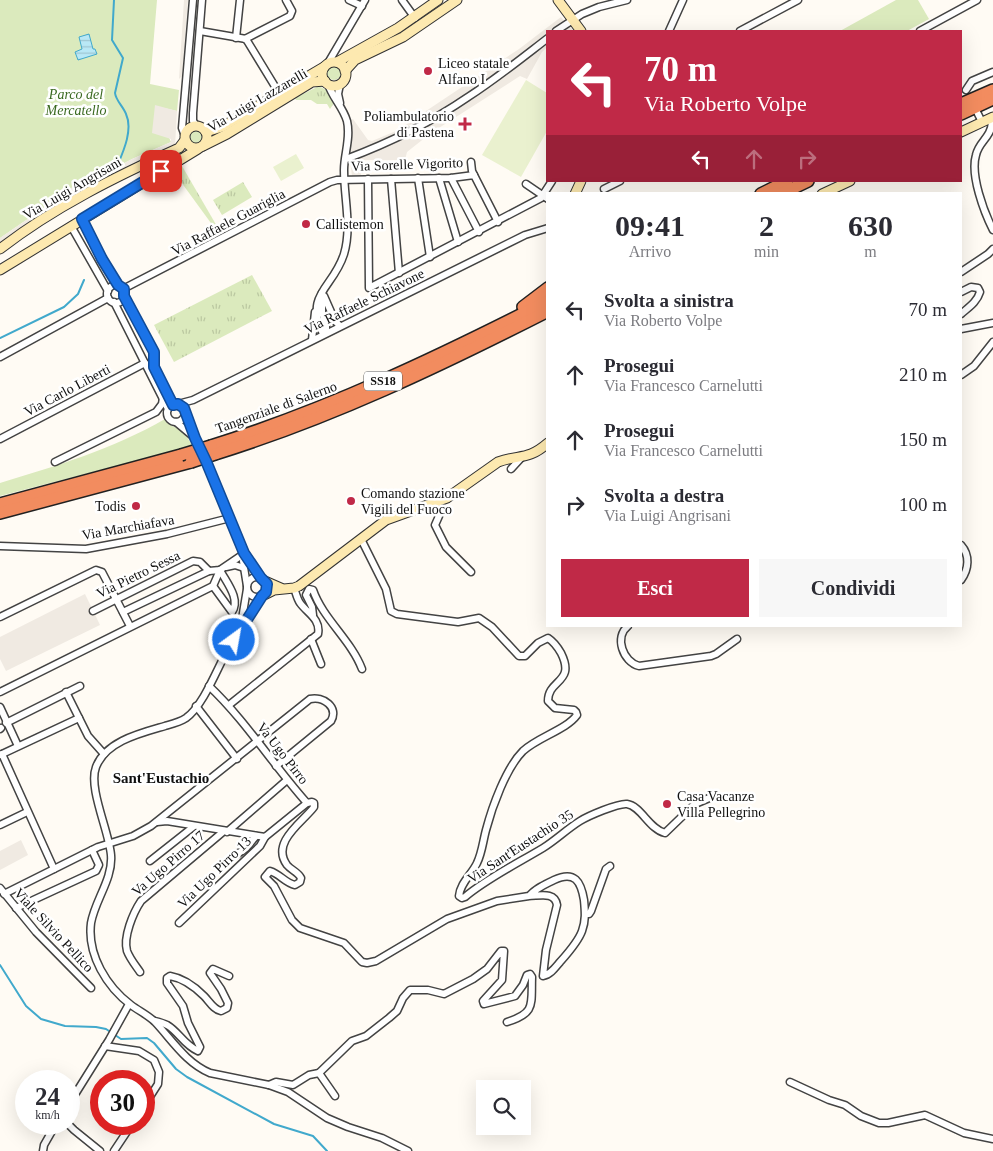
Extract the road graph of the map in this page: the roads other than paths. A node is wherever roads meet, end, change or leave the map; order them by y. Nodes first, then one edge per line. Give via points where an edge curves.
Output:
1 (193, 0) edge
2 (202, 0) edge
3 (240, 0) edge
4 (286, 0) edge
5 (349, 0) edge
6 (402, 0) edge
7 (438, 0) edge
8 (457, 0) edge
9 (558, 0) edge
10 (627, 0) edge
11 (683, 0) edge
12 (798, 0) edge
13 (977, 0) edge
14 (364, 3) edge
15 (415, 18) junction
16 (572, 20) junction
17 (557, 30) edge
18 (580, 30) edge
19 (669, 30) edge
20 (742, 30) edge
21 (922, 30) edge
22 (200, 31) junction
23 (236, 38) junction
24 (246, 39) junction
25 (546, 39) edge
26 (542, 42) junction
27 (546, 46) edge
28 (330, 64) junction
29 (345, 71) junction
30 (993, 72) edge
31 (326, 82) junction
32 (340, 84) junction
33 (993, 90) edge
34 (279, 93) junction
35 (964, 94) edge
36 (993, 99) edge
37 (340, 104) junction
38 (977, 112) dead end
39 (962, 114) edge
40 (988, 119) edge
41 (196, 126) junction
42 (206, 132) junction
43 (962, 132) edge
44 (185, 138) junction
45 (201, 147) junction
46 (346, 159) junction
47 (471, 162) dead end
48 (472, 175) junction
49 (418, 178) junction
50 (439, 178) junction
51 (451, 178) junction
52 (344, 179) junction
53 (368, 179) junction
54 (392, 179) junction
55 (618, 182) edge
56 (785, 182) edge
57 (806, 182) edge
58 (848, 182) edge
59 (526, 184) dead end
60 (604, 189) dead end
61 (764, 192) edge
62 (785, 192) edge
63 (826, 192) edge
64 (545, 197) edge
65 (82, 219) junction
66 (498, 222) junction
67 (71, 226) junction
68 (546, 229) edge
69 (993, 230) edge
70 (479, 232) junction
71 (15, 238) junction
72 (458, 242) junction
73 (993, 249) edge
74 (0, 250) edge
75 (26, 254) junction
76 (430, 257) junction
77 (0, 270) edge
78 (962, 271) edge
79 (399, 273) junction
80 (122, 290) junction
81 (546, 290) edge
82 (322, 292) junction
83 (962, 292) edge
84 (110, 297) junction
85 (546, 302) edge
86 (316, 303) junction
87 (546, 312) edge
88 (962, 313) edge
89 (993, 323) edge
90 (340, 326) junction
91 (962, 329) edge
92 (325, 333) junction
93 (484, 333) junction
94 (312, 340) junction
95 (993, 342) edge
96 (0, 356) edge
97 (145, 363) junction
98 (962, 374) edge
99 (163, 398) junction
100 (193, 400) junction
101 (172, 408) junction
102 (156, 412) junction
103 (185, 412) junction
104 (176, 422) junction
105 (195, 438) junction
106 (0, 439) edge
107 (546, 445) edge
108 (213, 450) junction
109 (522, 457) junction
110 (55, 462) dead end
111 (511, 469) dead end
112 (436, 503) junction
113 (0, 504) edge
114 (0, 512) edge
115 (230, 518) junction
116 (361, 539) junction
117 (0, 546) edge
118 (962, 546) edge
119 (244, 553) junction
120 (222, 568) junction
121 (244, 568) junction
122 (209, 571) junction
123 (471, 572) dead end
124 (962, 578) edge
125 (263, 579) junction
126 (213, 586) junction
127 (247, 588) junction
128 (294, 588) junction
129 (283, 589) junction
130 (263, 595) junction
131 (116, 599) junction
132 (93, 610) dead end
133 (123, 612) junction
134 (312, 615) junction
135 (0, 617) edge
136 (130, 626) junction
137 (627, 627) edge
138 (240, 628) junction
139 (311, 639) junction
140 (737, 639) dead end
141 (321, 664) dead end
142 (362, 669) dead end
143 (80, 686) dead end
144 (209, 686) junction
145 (0, 692) edge
146 (66, 692) junction
147 (229, 705) junction
148 (196, 706) junction
149 (0, 707) edge
150 (79, 718) junction
151 (3, 726) edge
152 (258, 742) junction
153 (18, 746) junction
154 (104, 754) junction
155 (1, 755) edge
156 (237, 759) junction
157 (276, 766) junction
158 (287, 780) junction
159 (714, 796) dead end
160 (307, 803) junction
161 (177, 807) junction
162 (26, 812) junction
163 (157, 822) junction
164 (177, 824) junction
165 (0, 825) edge
166 (194, 826) junction
167 (225, 832) junction
168 (256, 836) junction
169 (265, 837) junction
170 (109, 842) junction
171 (92, 850) junction
172 (236, 855) dead end
173 (150, 861) dead end
174 (610, 866) dead end
175 (54, 869) junction
176 (2, 891) edge
177 (529, 896) junction
178 (16, 908) junction
179 (586, 914) junction
180 (179, 923) dead end
181 (140, 972) dead end
182 (229, 976) dead end
183 (91, 988) dead end
184 (129, 1004) junction
185 (154, 1020) junction
186 (507, 1022) dead end
187 (107, 1043) junction
188 (319, 1073) junction
189 (790, 1082) dead end
190 (268, 1085) junction
191 (80, 1086) edge
192 (155, 1089) edge
193 (335, 1096) dead end
194 (50, 1135) edge
195 (80, 1135) edge
196 (125, 1135) edge
197 (993, 1139) edge
198 (43, 1151) edge
199 (100, 1151) edge
200 (114, 1151) edge
201 (408, 1151) edge

1 - 44 street via 182,128
2 - 22 street
3 - 23 street
4 - 24 street via 292,11 290,16
5 - 14 street
6 - 15 street
7 - 15 street, Via Luigi Lazzarelli
8 - 29 street via 403,37 355,60
9 - 16 street
10 - 16 street via 599,7
11 - 19 street
12 - 20 street
13 - 21 street
14 - 28 street
15 - 28 street, Via Luigi Lazzarelli
16 - 17 street
16 - 18 street
22 - 23 street
22 - 41 street via 193,113
23 - 24 street
24 - 34 street
25 - 26 street
26 - 27 street
26 - 46 street via 445,112 389,142
28 - 29 street via 342,65
28 - 31 street via 322,74
28 - 34 street, Via Luigi Lazzarelli
29 - 32 street via 345,78
30 - 35 street via 972,81
31 - 32 street
31 - 37 street
31 - 45 street, Via Luigi Lazzarelli via 312,82
32 - 37 street
33 - 35 highway
34 - 42 street, Via Luigi Lazzarelli via 222,127
36 - 39 highway
37 - 46 street via 347,123
38 - 40 street
40 - 43 street
40 - 69 street via 992,122 992,132 976,154 974,170
41 - 42 street
41 - 44 street via 187,130
42 - 45 street via 208,138
44 - 45 street via 188,146
44 - 71 street, Via Luigi Angrisani via 179,148 110,181
45 - 65 street
46 - 52 street
47 - 48 street
48 - 51 street, Via Sorelle Vigorito
48 - 66 street
49 - 50 street, Via Sorelle Vigorito
49 - 54 street, Via Sorelle Vigorito
49 - 76 street
50 - 51 street, Via Sorelle Vigorito
50 - 72 street
51 - 70 street
52 - 53 street, Via Sorelle Vigorito
52 - 80 street, Via Raffaele Guariglia via 330,182
52 - 82 street via 347,241 339,268
53 - 54 street, Via Sorelle Vigorito
53 - 79 street via 369,288
54 - 79 street
55 - 60 street
56 - 61 highway
57 - 62 highway
58 - 63 street
59 - 64 street
64 - 66 street
65 - 67 street
65 - 80 street
66 - 70 street
67 - 75 street
67 - 84 street
68 - 90 street, Via Raffaele Schiavone via 525,235
70 - 72 street
71 - 74 street, Via Luigi Angrisani
71 - 75 street via 9,245 10,251 17,255
72 - 76 street
73 - 78 street
75 - 77 street
76 - 79 street
80 - 84 street via 111,287
80 - 84 street via 120,302
80 - 101 street via 154,352 154,367
81 - 93 highway
82 - 86 street
82 - 90 street
82 - 92 street
83 - 88 street via 971,287 978,288 980,292
84 - 96 street
84 - 97 street
85 - 93 highway, Tangenziale di Salerno / SS18
86 - 92 street via 316,312
86 - 94 street
87 - 108 highway, Tangenziale di Salerno / SS18 via 378,393 280,432
89 - 91 street
90 - 92 street, Via Raffaele Schiavone
92 - 94 street, Via Raffaele Schiavone
93 - 108 highway, Tangenziale di Salerno / SS18 via 357,393
94 - 100 street, Via Raffaele Schiavone
95 - 98 street via 974,366
97 - 99 street
97 - 106 street, Via Carlo Liberti
99 - 101 street
99 - 102 street
100 - 101 street, Via Raffaele Schiavone
100 - 103 street, Via Raffaele Schiavone
101 - 102 street, Via Raffaele Schiavone
101 - 103 street via 181,406
101 - 104 street via 172,421
102 - 110 street
103 - 104 street, Via Raffaele Schiavone
103 - 105 street
104 - 105 street
105 - 115 street
107 - 109 street
108 - 113 highway, Tangenziale di Salerno / SS18, bridge via 180,455
108 - 114 highway, Tangenziale di Salerno / SS18, bridge via 191,462
109 - 111 street
109 - 112 street via 498,462
112 - 116 street via 386,520
112 - 123 street via 439,516 435,525 442,543
115 - 117 street, Via Marchiafava via 86,549
115 - 119 street
116 - 128 street
116 - 159 street, Via Sant'Eustachio 35 via 386,589 391,611 458,622 479,618 519,656 525,656 548,638 557,646 566,665 566,672 548,695 548,701 555,708 574,710 577,715 536,741 517,759 495,799 477,864 459,896 465,898 580,821 608,809 625,804 633,806 652,826 665,834 695,804
118 - 124 street via 967,560
119 - 120 street, Via Pietro Sessa
119 - 121 street
119 - 125 street
120 - 121 street via 235,565
120 - 122 street, Via Pietro Sessa
120 - 126 street
120 - 126 street via 235,598 232,612
121 - 127 street
122 - 131 street, Via Pietro Sessa via 200,562 193,561
122 - 133 street
125 - 127 street via 252,579
125 - 129 street
125 - 130 street via 268,587
126 - 136 street
127 - 130 street via 254,597
127 - 138 street
128 - 129 street
128 - 134 street via 298,601
129 - 130 street
130 - 138 street
131 - 132 street, Via Pietro Sessa
131 - 133 street
131 - 135 street via 102,572 96,570
133 - 136 street
134 - 139 street via 318,634
134 - 142 street via 306,595 309,589 314,590 318,604 355,654
136 - 145 street
137 - 140 street via 622,635 622,648 639,666 711,656
138 - 144 street
139 - 141 street
139 - 147 street
143 - 146 street
144 - 147 street, Va Ugo Pirro
144 - 148 street
146 - 150 street
146 - 151 street
147 - 152 street, Va Ugo Pirro
148 - 154 street via 187,718 142,732 111,747
148 - 156 street
149 - 151 street
150 - 153 street
150 - 154 street via 88,736
151 - 153 street
152 - 156 street
152 - 157 street, Va Ugo Pirro
152 - 157 street via 310,699 320,698 330,705 334,716 331,720
153 - 155 street
154 - 170 street via 96,767 94,780
155 - 162 street
156 - 161 street
157 - 158 street, Va Ugo Pirro
158 - 160 street, Va Ugo Pirro
158 - 167 street, Va Ugo Pirro 17
160 - 169 street, Va Ugo Pirro
160 - 177 street via 312,802 314,806 294,826 282,854 287,865 299,874 300,882 295,885 288,883 270,871 265,877 300,928 344,943 362,962 376,961 447,919 497,901
161 - 163 street
161 - 164 street
162 - 165 street
162 - 175 street
163 - 164 street
163 - 170 street via 133,836
164 - 166 street
166 - 167 street
166 - 173 street
167 - 168 street
167 - 181 street, Va Ugo Pirro 17 via 141,901 126,942 127,951
168 - 169 street
168 - 172 street
169 - 180 street, Via Ugo Pirro 13 via 260,846
170 - 171 street
170 - 184 street via 110,872 92,923 91,937 100,969
171 - 175 street
171 - 178 street via 99,866 96,870
174 - 179 street via 606,869 591,911
175 - 176 street
176 - 178 street, Viale Silvio Pellico
177 - 179 street via 534,889 559,878 571,877 582,888
177 - 179 street via 549,896 557,900 543,976 561,961 582,932
178 - 183 street, Viale Silvio Pellico
182 - 185 street via 213,969 210,973 228,1003 222,1011 218,1011 190,985 174,977 167,978 183,1006 200,1047 198,1051 189,1047 166,1025
184 - 185 street
184 - 187 street
185 - 190 street via 187,1058 202,1070
186 - 188 street via 521,1018 530,1007 532,977 527,975 515,996 484,1004 483,1001 502,980 504,951 501,951 488,968 444,994 410,990 397,1011 366,1036 352,1040
187 - 191 street
187 - 192 street via 138,1051 154,1060 159,1072
188 - 190 street via 293,1085 276,1082
188 - 193 street
189 - 197 street via 879,1123 888,1124 925,1114 964,1133
190 - 201 street via 288,1092 327,1118
194 - 198 street
195 - 199 street
196 - 200 street

